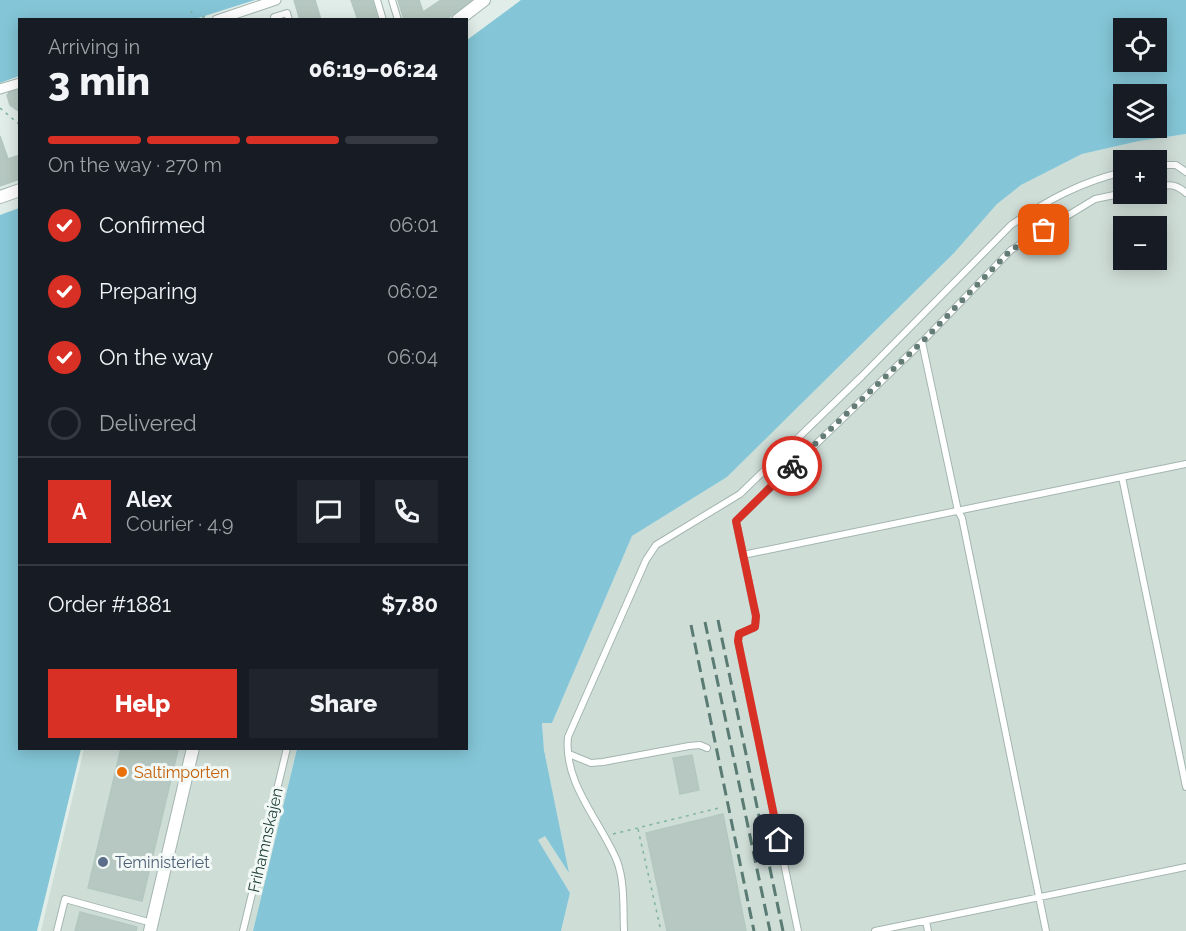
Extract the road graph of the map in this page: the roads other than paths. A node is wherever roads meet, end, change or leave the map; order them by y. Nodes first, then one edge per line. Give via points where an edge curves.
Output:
1 (276, 0) edge
2 (377, 0) edge
3 (392, 0) edge
4 (483, 0) edge
5 (223, 18) edge
6 (274, 18) edge
7 (288, 18) edge
8 (382, 18) edge
9 (397, 18) edge
10 (460, 18) edge
11 (18, 84) edge
12 (0, 89) edge
13 (1167, 165) edge
14 (1186, 172) edge
15 (1113, 174) edge
16 (1167, 184) edge
17 (18, 191) edge
18 (1186, 193) edge
19 (1113, 195) edge
20 (0, 197) edge
21 (922, 342) junction
22 (1186, 464) edge
23 (1122, 477) junction
24 (958, 511) junction
25 (743, 555) junction
26 (707, 748) dead end
27 (193, 750) edge
28 (287, 750) edge
29 (569, 754) junction
30 (1186, 787) edge
31 (1186, 867) edge
32 (1039, 897) junction
33 (926, 921) junction
34 (151, 927) edge
35 (57, 931) edge
36 (243, 931) edge
37 (624, 931) edge
38 (798, 931) edge
39 (876, 931) edge
40 (928, 931) edge
41 (1046, 931) edge

1 - 5 street
2 - 8 lane
3 - 9 lane
4 - 10 street
6 - 7 lane via 287,13
11 - 12 street
13 - 14 lane via 1176,165
15 - 29 lane via 1097,177 1011,225 740,494 656,545 568,737
16 - 18 lane via 1179,186
17 - 20 street
19 - 21 lane via 1095,199 1011,250
21 - 24 lane
21 - 25 lane via 736,521
22 - 23 lane
23 - 24 lane
23 - 30 lane
24 - 25 lane
24 - 32 lane
25 - 38 lane via 756,616 755,627 739,634 738,641
26 - 29 lane via 689,746 591,763
27 - 34 street
28 - 36 lane, Frihamnskajen
29 - 37 lane via 581,797 617,862 622,880
31 - 32 lane
32 - 33 lane
32 - 41 lane
33 - 39 lane
33 - 40 lane
34 - 35 lane via 65,900

